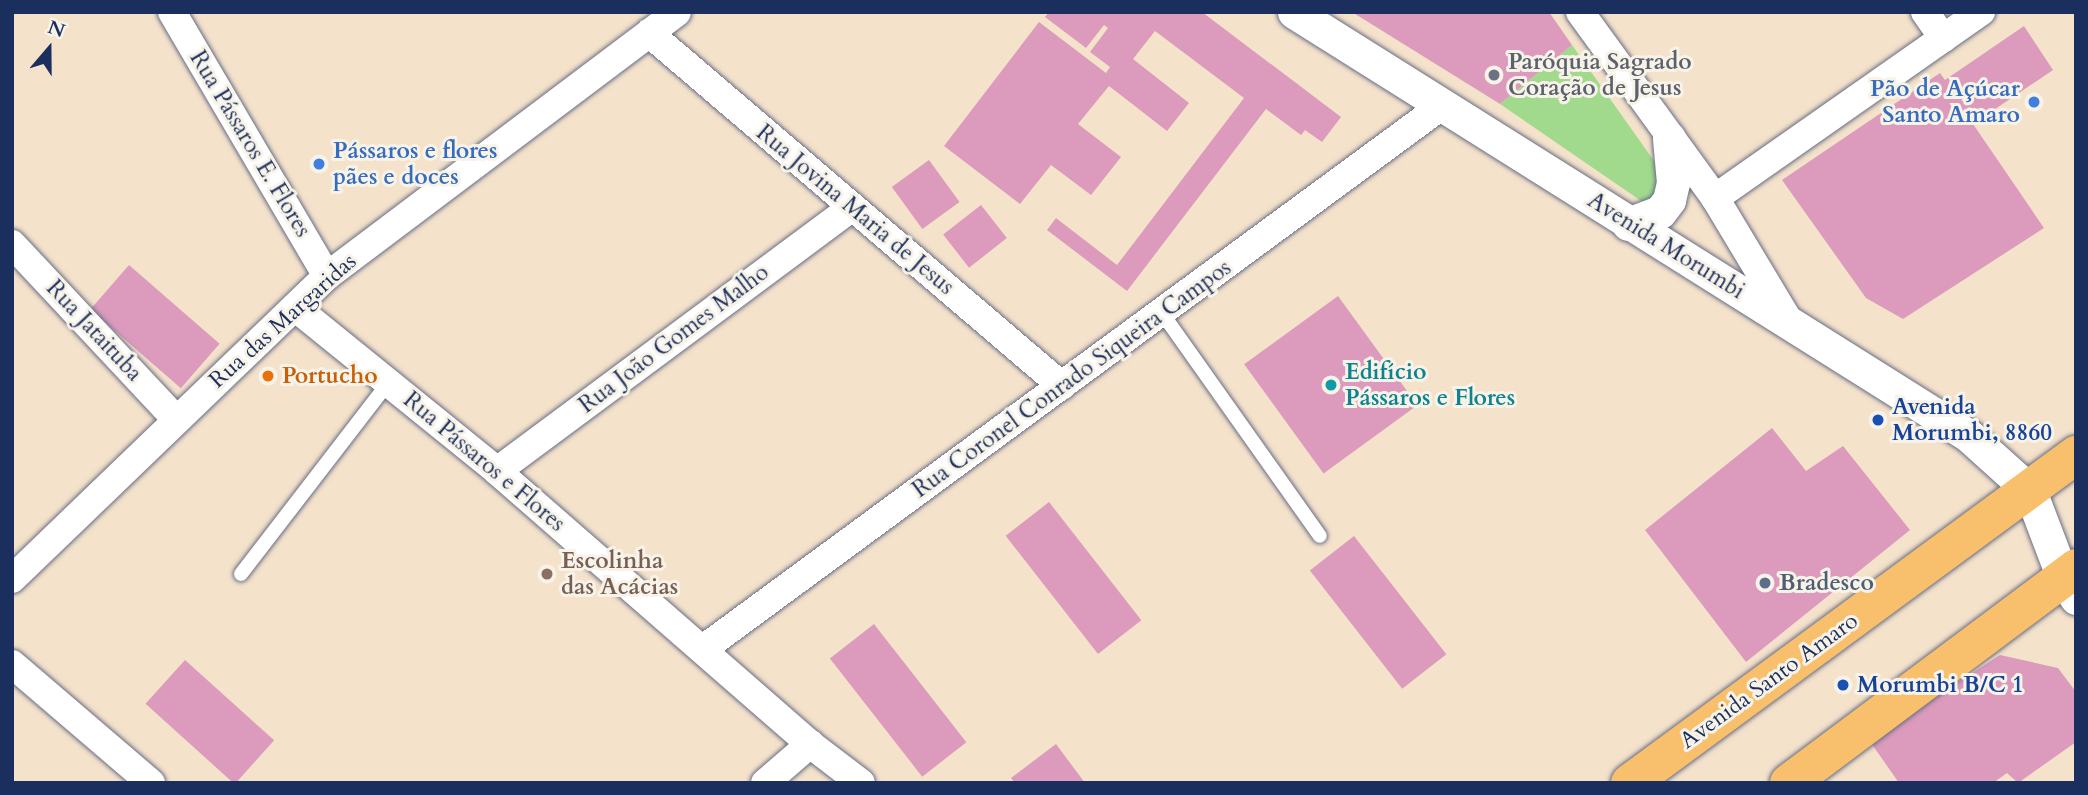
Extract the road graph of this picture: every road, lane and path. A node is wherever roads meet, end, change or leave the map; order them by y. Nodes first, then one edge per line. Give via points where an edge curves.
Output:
1 (172, 12) edge
2 (677, 12) edge
3 (1294, 12) edge
4 (1580, 12) edge
5 (1925, 12) edge
6 (1981, 12) edge
7 (649, 33) junction
8 (1943, 38) junction
9 (1440, 107) junction
10 (1669, 138) junction
11 (1715, 198) junction
12 (851, 208) junction
13 (1628, 224) junction
14 (12, 244) edge
15 (327, 276) junction
16 (296, 308) junction
17 (1162, 313) junction
18 (1790, 323) junction
19 (388, 383) junction
20 (1062, 386) junction
21 (175, 418) junction
22 (2076, 455) edge
23 (497, 471) junction
24 (2030, 491) junction
25 (1320, 537) dead end
26 (241, 574) dead end
27 (12, 579) edge
28 (2071, 582) edge
29 (704, 649) junction
30 (12, 664) edge
31 (810, 744) junction
32 (151, 783) edge
33 (765, 783) edge
34 (861, 783) edge
35 (1630, 783) edge
36 (1789, 783) edge

1 - 15 street, Rua Pássaros E. Flores
2 - 7 street, Rua das Margaridas
3 - 9 street, Avenida Morumbi
4 - 10 street
5 - 8 street
6 - 8 street
7 - 12 street, Rua Jovina Maria de Jesus
7 - 15 street, Rua das Margaridas
8 - 11 street
9 - 13 street, Avenida Morumbi
9 - 17 street, Rua Coronel Conrado Siqueira Campos
10 - 11 street
10 - 13 street via 1673,183 1669,200 1660,212
11 - 18 street
12 - 20 street, Rua Jovina Maria de Jesus
12 - 23 street, Rua João Gomes Malho
13 - 18 street, Avenida Morumbi
14 - 21 street, Rua Jataituba
15 - 16 street, Rua das Margaridas
16 - 19 street, Rua Pássaros e Flores
16 - 21 street, Rua das Margaridas
17 - 20 street, Rua Coronel Conrado Siqueira Campos
17 - 25 lane
18 - 24 street, Avenida Morumbi via 1969,436
19 - 23 street, Rua Pássaros e Flores
19 - 26 lane
20 - 29 street, Rua Coronel Conrado Siqueira Campos
21 - 27 street, Rua das Margaridas
22 - 24 main road, Avenida Santo Amaro
23 - 29 street, Rua Pássaros e Flores
24 - 28 street
24 - 35 main road, Avenida Santo Amaro
28 - 36 main road
29 - 31 street, Rua Pássaros e Flores
30 - 32 street
31 - 33 street
31 - 34 street, Rua Pássaros e Flores

